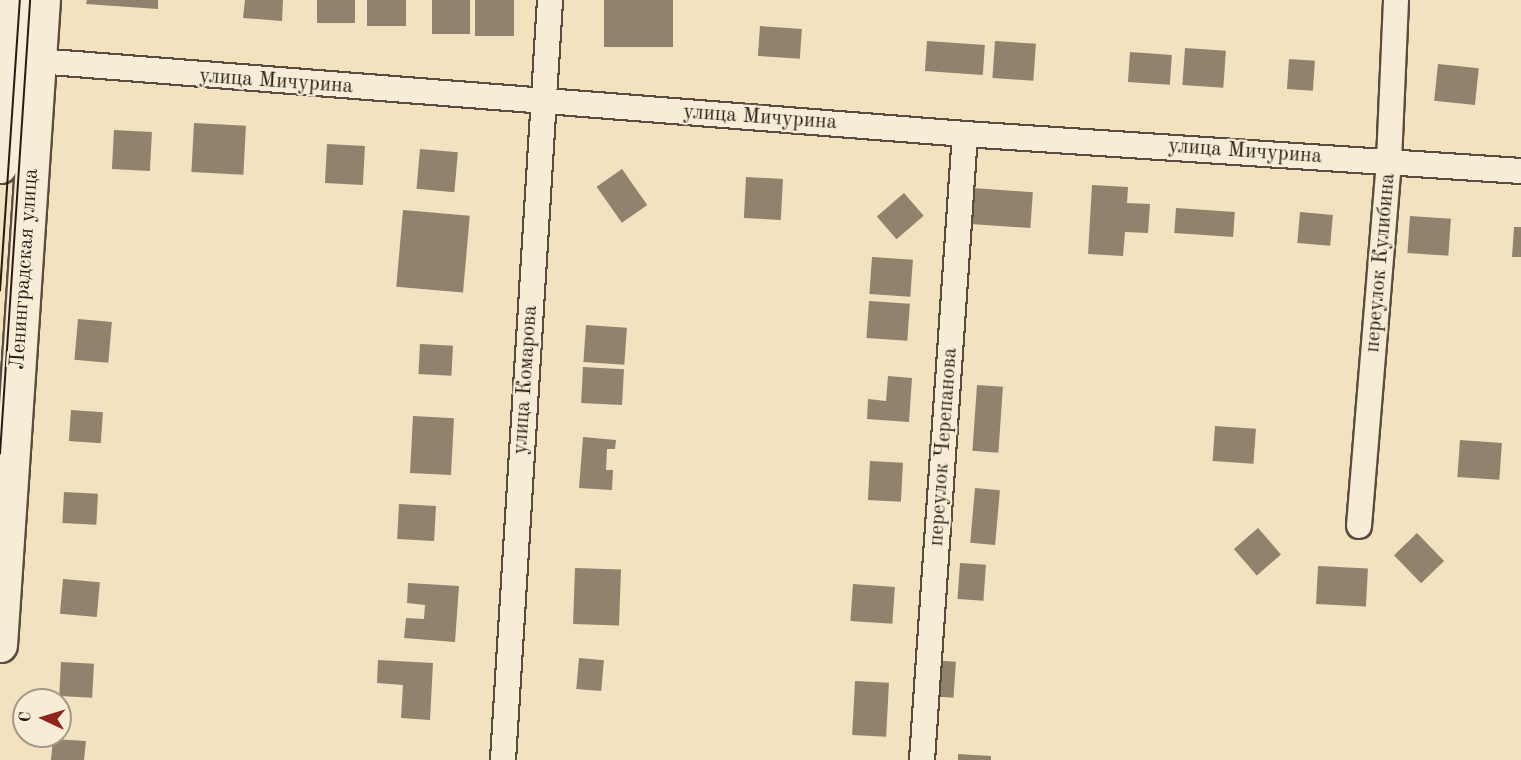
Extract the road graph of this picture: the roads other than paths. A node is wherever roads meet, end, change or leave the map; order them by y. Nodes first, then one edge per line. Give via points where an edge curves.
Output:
1 (11, 0) edge
2 (43, 0) edge
3 (550, 0) edge
4 (1396, 0) edge
5 (3, 59) edge
6 (39, 61) junction
7 (543, 101) junction
8 (965, 134) junction
9 (1389, 161) junction
10 (0, 166) edge
11 (1521, 171) edge
12 (1359, 526) dead end
13 (0, 645) edge
14 (503, 760) edge
15 (922, 760) edge

1 - 5 main road, Ленинградская улица
2 - 6 main road, Ленинградская улица
3 - 7 street, улица Комарова
4 - 9 street, переулок Кулибина
5 - 6 street, улица Мичурина
5 - 10 main road, Ленинградская улица
6 - 7 street, улица Мичурина
6 - 13 main road, Ленинградская улица
7 - 8 street, улица Мичурина
7 - 14 street, улица Комарова
8 - 9 street, улица Мичурина
8 - 15 street, переулок Черепанова
9 - 11 street, улица Мичурина
9 - 12 street, переулок Кулибина

